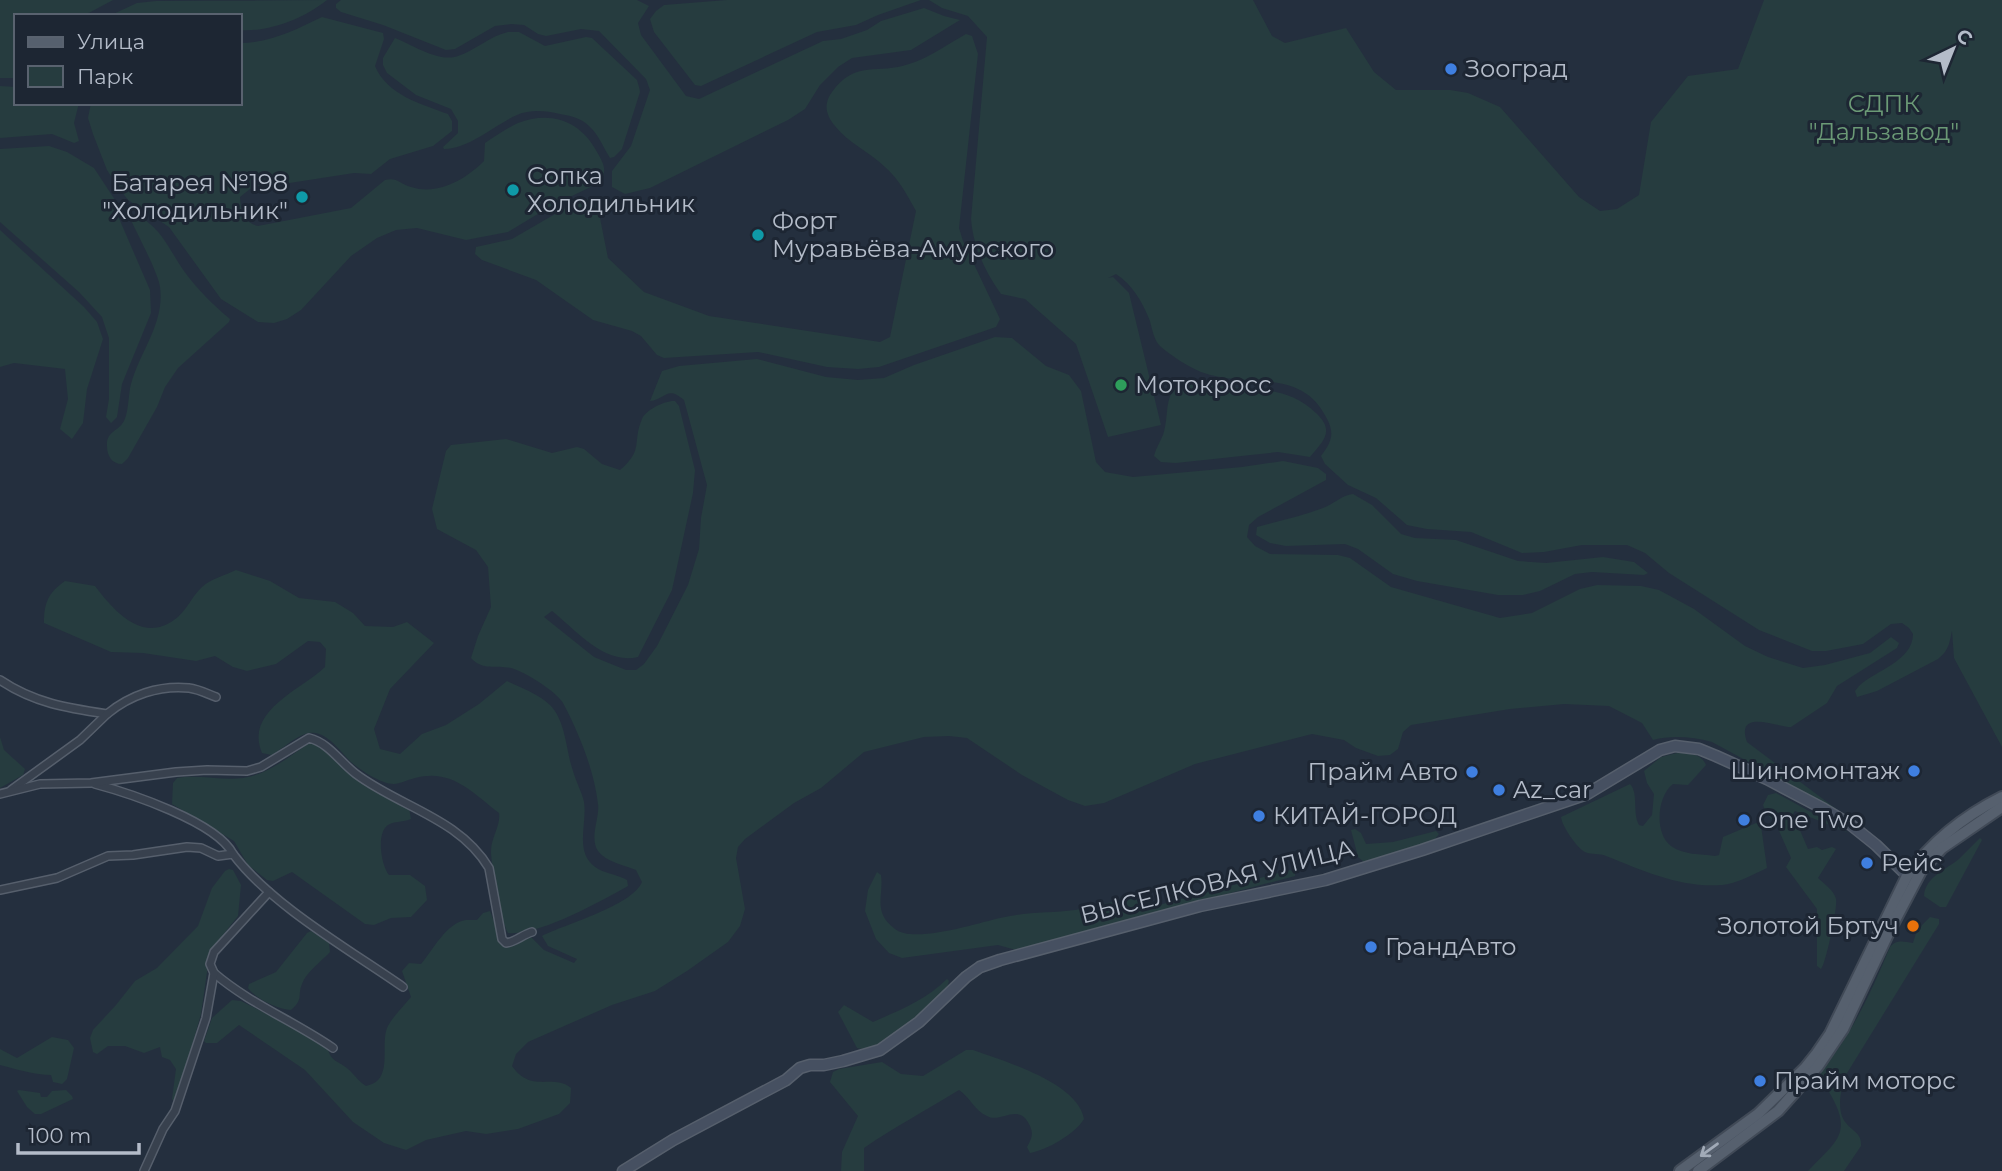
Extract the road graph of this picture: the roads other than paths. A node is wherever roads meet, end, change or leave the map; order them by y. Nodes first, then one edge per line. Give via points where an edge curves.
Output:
1 (0, 680) edge
2 (216, 696) dead end
3 (107, 714) junction
4 (91, 783) junction
5 (10, 791) junction
6 (0, 794) edge
7 (2002, 797) edge
8 (2002, 807) edge
9 (233, 854) junction
10 (1911, 879) junction
11 (0, 890) edge
12 (269, 892) junction
13 (533, 932) dead end
14 (214, 973) junction
15 (403, 987) dead end
16 (332, 1048) dead end
17 (144, 1171) edge
18 (623, 1171) edge
19 (1680, 1171) edge
20 (1698, 1171) edge

1 - 3 street via 48,704
2 - 3 street via 190,688 137,694
3 - 5 street via 80,740
4 - 5 street
4 - 9 street via 168,808 220,839
4 - 13 street via 176,772 247,771 309,738 319,740 354,773 430,814 483,858 506,943
5 - 6 street
7 - 10 main road via 1931,845
8 - 10 main road via 1942,848
9 - 11 street via 218,856 187,847 108,856 57,878
9 - 12 street
10 - 18 street, ВЫСЕЛКОВАЯ УЛИЦА via 1851,825 1824,809 1716,756 1675,746 1587,794 1422,850 1325,880 1200,906 980,967 887,1046 866,1056 800,1068
10 -> 19 main road via 1830,1034 1805,1068 1758,1114
10 - 20 main road via 1832,1049 1778,1111
12 - 14 street via 214,952 210,964
12 - 15 street
14 - 16 street
14 - 17 street via 206,1018 175,1111

